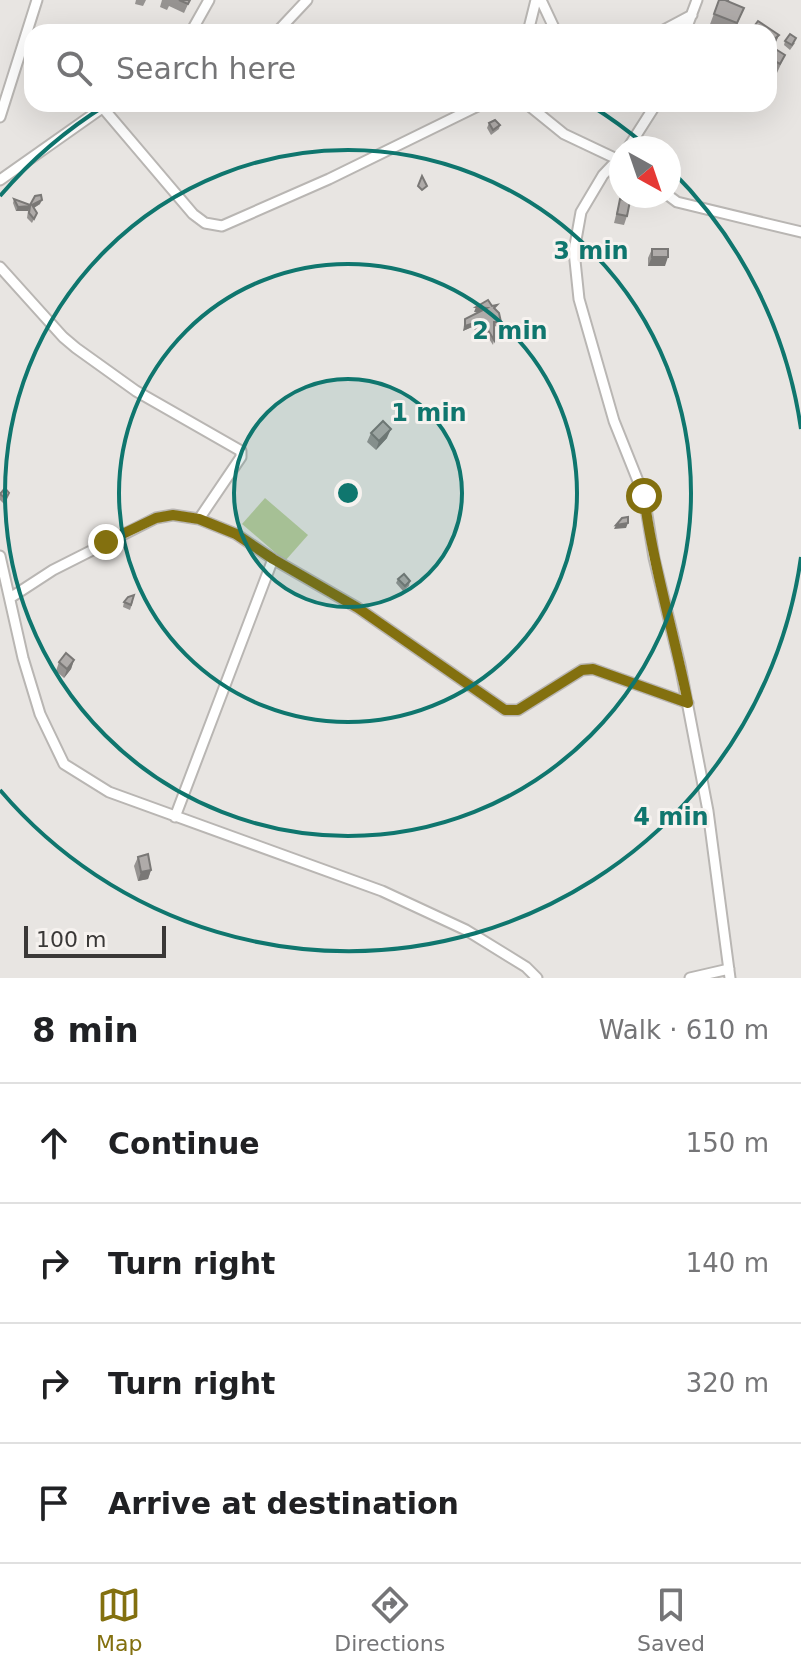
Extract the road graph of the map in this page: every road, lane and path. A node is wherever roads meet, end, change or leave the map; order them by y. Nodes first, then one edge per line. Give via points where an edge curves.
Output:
1 (37, 0) edge
2 (209, 0) edge
3 (307, 0) edge
4 (539, 0) edge
5 (697, 0) edge
6 (692, 15) junction
7 (30, 24) edge
8 (196, 24) edge
9 (284, 24) edge
10 (531, 24) edge
11 (552, 24) edge
12 (675, 24) edge
13 (688, 24) edge
14 (24, 42) edge
15 (21, 52) junction
16 (24, 52) edge
17 (96, 112) edge
18 (110, 112) edge
19 (466, 112) edge
20 (537, 112) edge
21 (651, 112) edge
22 (0, 117) edge
23 (636, 136) edge
24 (609, 154) edge
25 (609, 172) edge
26 (0, 180) edge
27 (681, 203) edge
28 (801, 232) edge
29 (0, 267) edge
30 (199, 519) junction
31 (0, 556) edge
32 (273, 559) junction
33 (10, 598) junction
34 (688, 703) junction
35 (175, 817) junction
36 (730, 974) edge
37 (537, 978) edge
38 (690, 978) edge

1 - 7 street
2 - 8 street
3 - 9 street
4 - 10 street
4 - 11 street
5 - 6 street
6 - 12 street
6 - 13 street
14 - 15 street
15 - 16 street
15 - 22 street
17 - 26 street
18 - 19 street via 193,214 222,226
20 - 24 street via 564,134
21 - 23 street
25 - 34 street via 581,212 574,251 579,299 614,421 644,496
27 - 28 street
29 - 30 street via 76,348 136,391 241,451
30 - 32 street via 236,534
30 - 33 street via 156,518
31 - 33 street
32 - 34 street via 358,608 505,710 518,710 582,670 593,669
32 - 35 street
33 - 35 street via 40,714 64,764 109,792
34 - 36 street
35 - 37 street via 382,891 466,930
36 - 38 street

